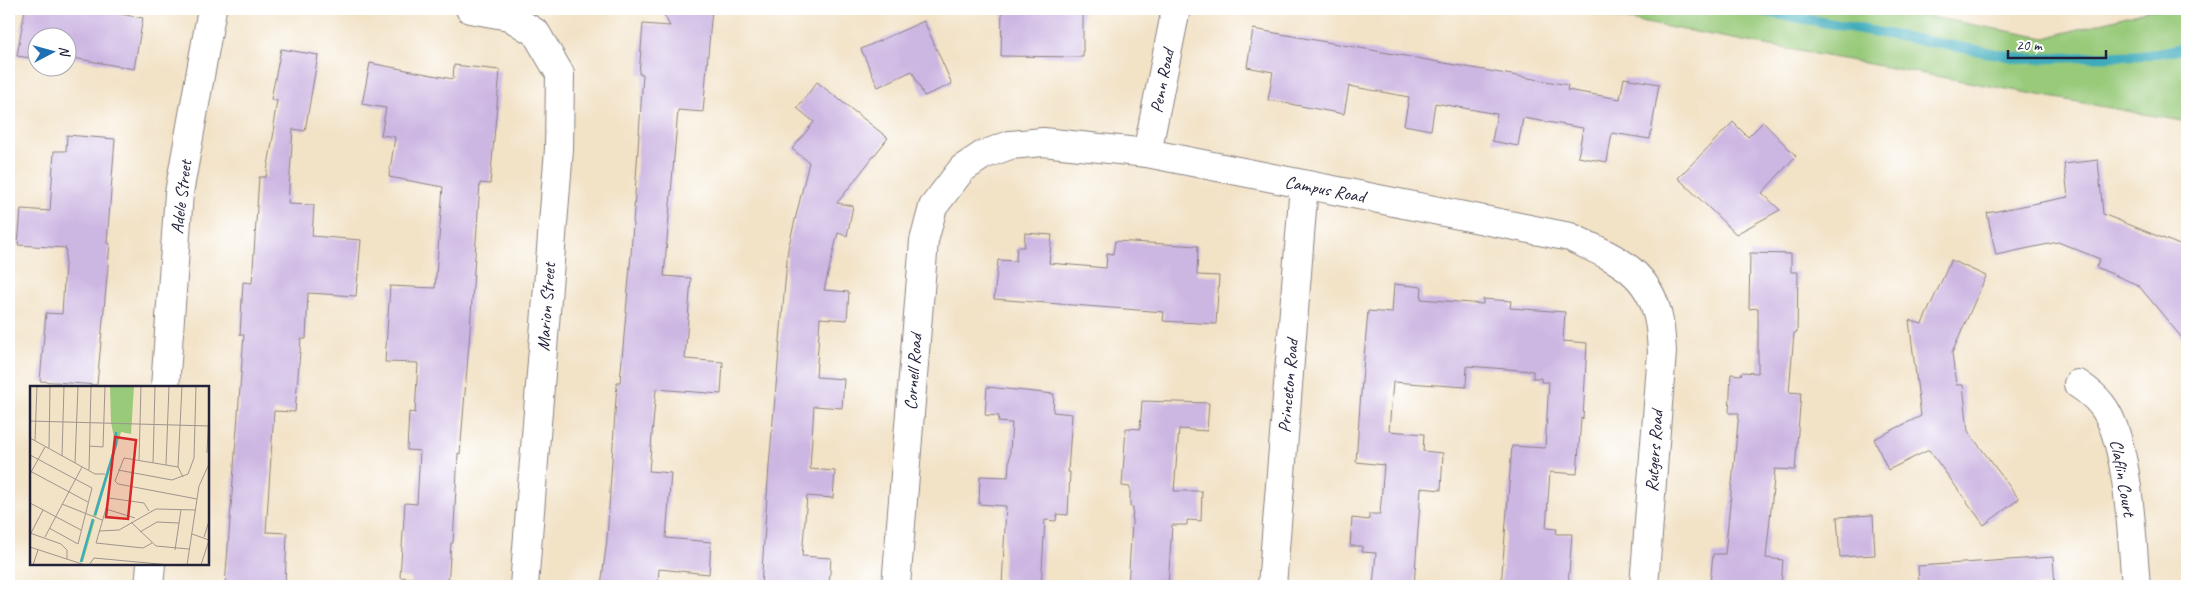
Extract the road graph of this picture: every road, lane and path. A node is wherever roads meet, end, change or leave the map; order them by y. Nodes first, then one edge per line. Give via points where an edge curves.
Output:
1 (212, 9) edge
2 (470, 9) edge
3 (1176, 9) edge
4 (1148, 153) junction
5 (962, 169) joint
6 (1304, 185) junction
7 (1658, 316) joint
8 (2078, 384) dead end
9 (164, 386) edge
10 (151, 565) edge
11 (149, 586) edge
12 (524, 586) edge
13 (896, 586) edge
14 (1272, 586) edge
15 (1644, 586) edge
16 (2136, 586) edge

1 - 9 street, Adele Street via 180,193
2 - 12 street, Marion Street via 509,16 536,33 560,74 559,149
3 - 4 street, Penn Road
4 - 5 street, Campus Road via 1043,142 1010,145 983,155
4 - 6 street, Campus Road
5 - 13 street, Cornell Road via 933,207 924,241
6 - 7 street, Campus Road via 1570,237 1623,263 1639,276 1650,293
6 - 14 street, Princeton Road
7 - 15 street, Rutgers Road via 1662,352
8 - 16 street, Claflin Court via 2102,405 2118,440 2130,512
10 - 11 street

